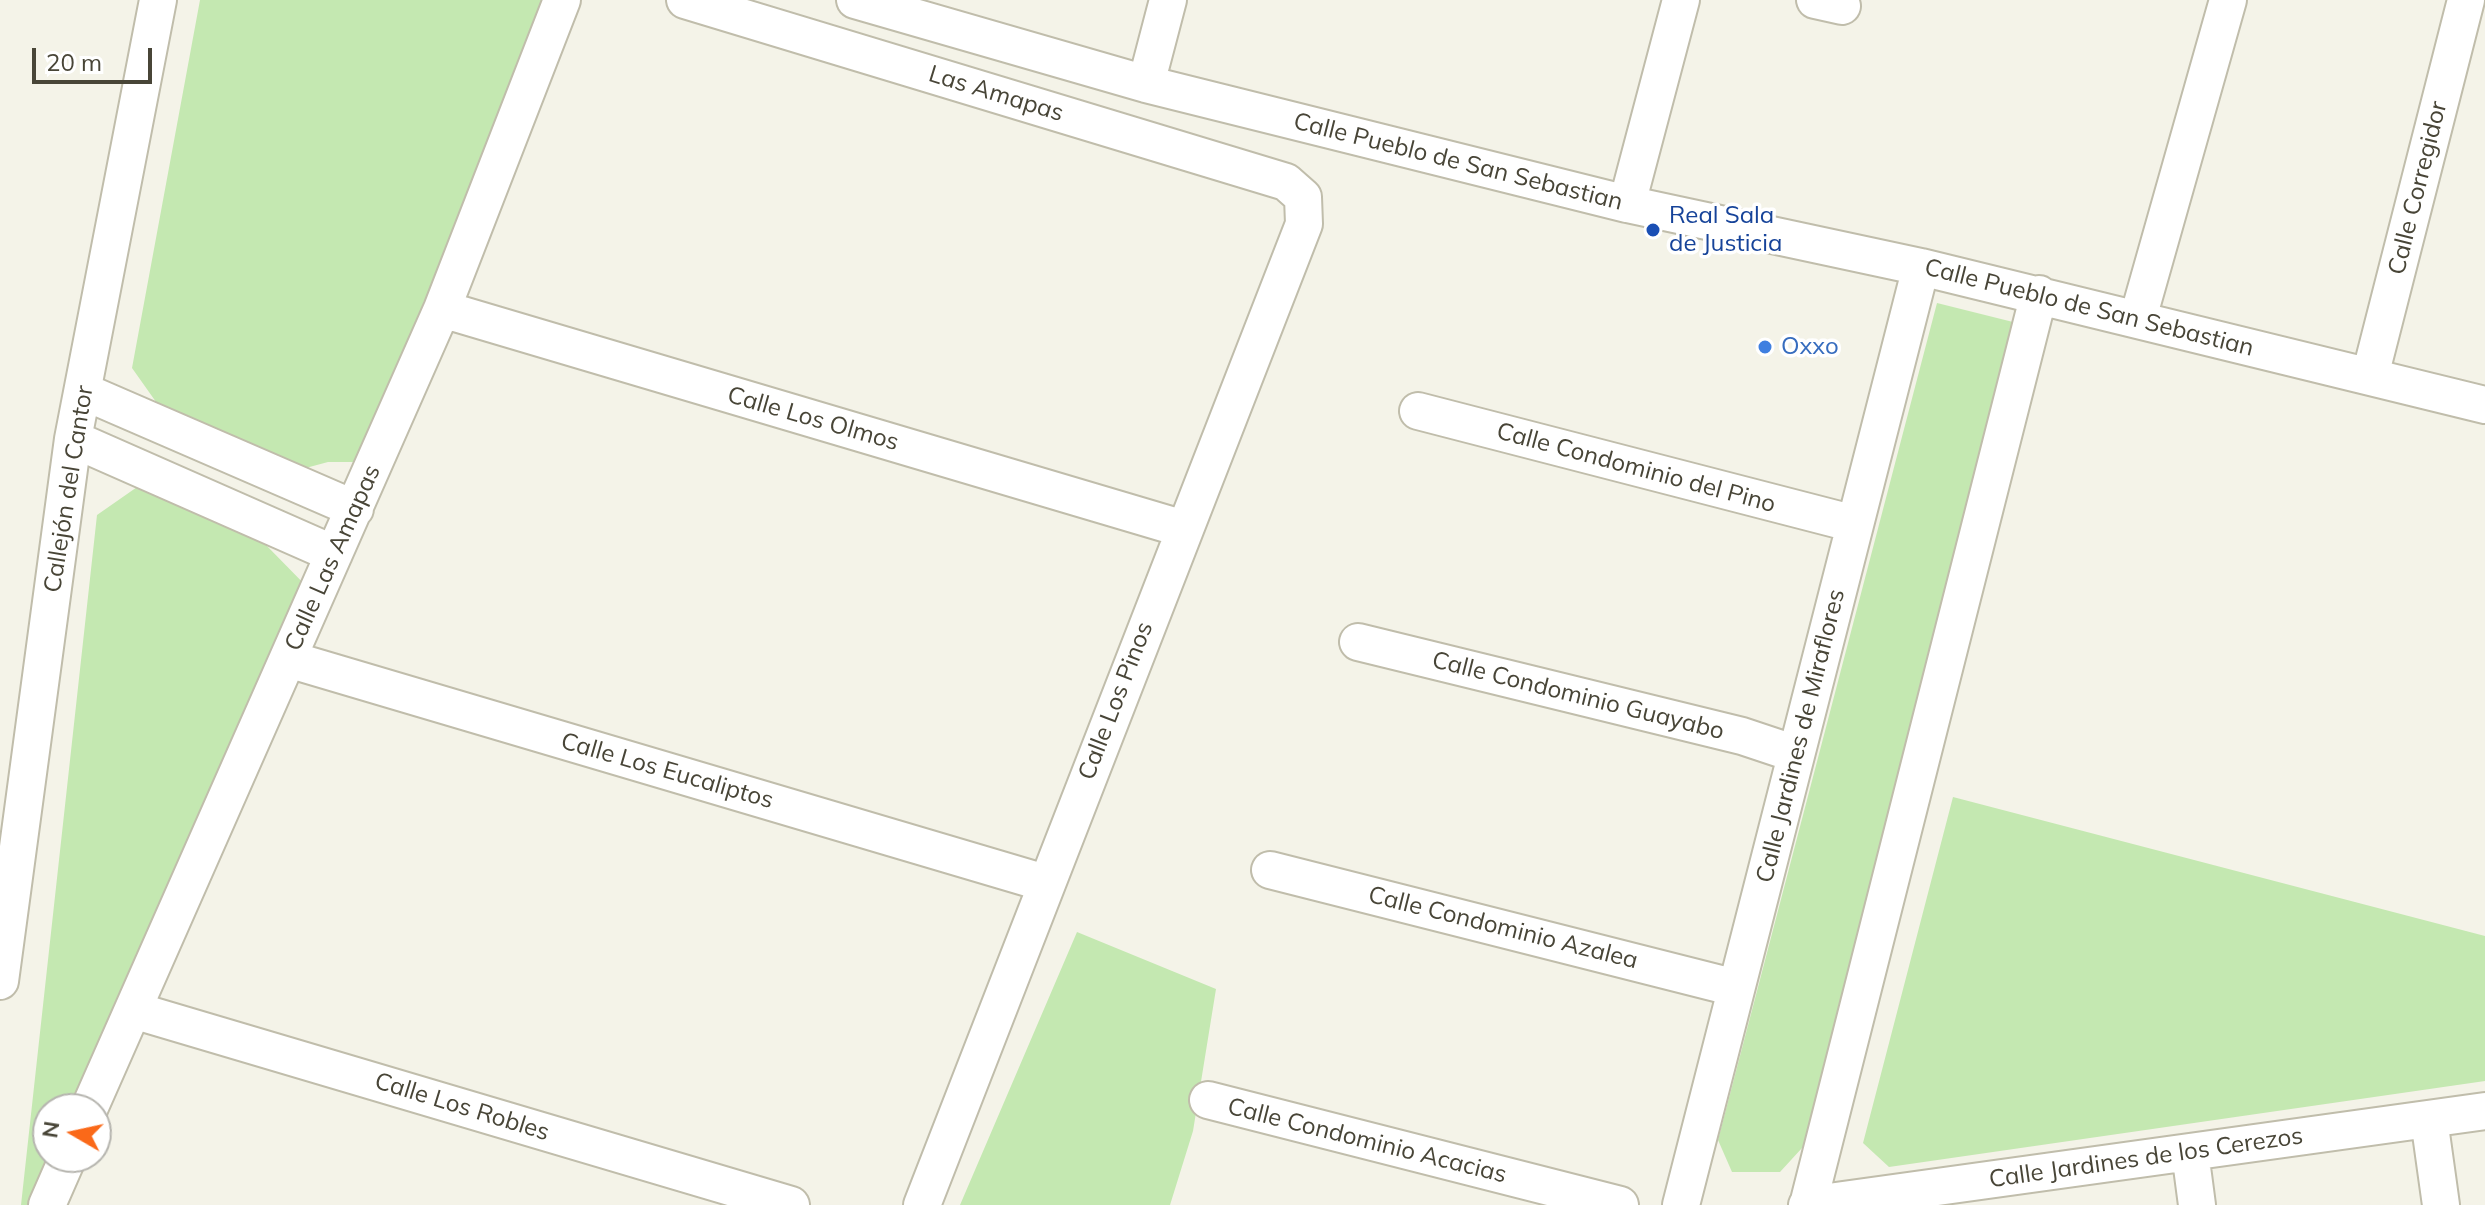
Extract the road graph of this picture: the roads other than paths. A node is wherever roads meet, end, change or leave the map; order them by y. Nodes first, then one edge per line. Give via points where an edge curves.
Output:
1 (158, 0) edge
2 (562, 0) edge
3 (685, 0) edge
4 (855, 0) edge
5 (1168, 0) edge
6 (1681, 0) edge
7 (2228, 0) edge
8 (2466, 0) edge
9 (1146, 84) junction
10 (1303, 197) joint
11 (1627, 204) junction
12 (1921, 267) junction
13 (2039, 294) junction
14 (442, 309) junction
15 (2138, 318) junction
16 (2370, 376) junction
17 (85, 392) junction
18 (2485, 405) edge
19 (1418, 411) dead end
20 (73, 439) junction
21 (355, 509) junction
22 (1855, 524) junction
23 (1184, 529) junction
24 (334, 554) junction
25 (1358, 642) dead end
26 (288, 659) junction
27 (1796, 754) junction
28 (1270, 870) dead end
29 (1045, 883) junction
30 (0, 981) edge
31 (1736, 988) junction
32 (133, 1010) junction
33 (96, 1093) edge
34 (1208, 1100) dead end
35 (2485, 1111) edge
36 (2429, 1119) junction
37 (2190, 1152) junction
38 (61, 1173) edge
39 (1948, 1195) edge
40 (47, 1205) edge
41 (791, 1205) edge
42 (922, 1205) edge
43 (1620, 1205) edge
44 (1681, 1205) edge
45 (1807, 1205) edge
46 (2197, 1205) edge
47 (2441, 1205) edge

1 - 17 street, Callejón del Cantor
2 - 14 street, Calle Las Amapas
3 - 10 street, Las Amapas via 1286,182
4 - 9 street, Calle Pueblo de San Sebastian
5 - 9 street
6 - 11 street
7 - 15 street
8 - 16 street, Calle Corregidor
9 - 11 street, Calle Pueblo de San Sebastian
10 - 23 street, Calle Los Pinos via 1304,224
11 - 12 street, Calle Pueblo de San Sebastian
12 - 13 street, Calle Pueblo de San Sebastian
12 - 22 street, Calle Jardines de Miraflores
13 - 15 street, Calle Pueblo de San Sebastian
13 - 45 street
14 - 21 street, Calle Las Amapas
14 - 23 street, Calle Los Olmos
15 - 16 street, Calle Pueblo de San Sebastian
16 - 18 street, Calle Pueblo de San Sebastian
17 - 20 street, Callejón del Cantor
17 - 21 street
19 - 22 street, Calle Condominio del Pino
20 - 24 street
20 - 30 street, Callejón del Cantor
21 - 24 street, Calle Las Amapas
22 - 27 street, Calle Jardines de Miraflores
23 - 29 street, Calle Los Pinos
24 - 26 street, Calle Las Amapas
25 - 27 street, Calle Condominio Guayabo via 1742,736
26 - 29 street, Calle Los Eucaliptos
26 - 32 street, Calle Las Amapas
27 - 31 street, Calle Jardines de Miraflores
28 - 31 street, Calle Condominio Azalea
29 - 42 street, Calle Los Pinos
31 - 44 street, Calle Jardines de Miraflores
32 - 33 street, Calle Las Amapas
32 - 41 street, Calle Los Robles
34 - 43 street, Calle Condominio Acacias
35 - 36 street, Calle Jardines de los Cerezos
36 - 37 street, Calle Jardines de los Cerezos
36 - 47 street
37 - 39 street, Calle Jardines de los Cerezos
37 - 46 street
38 - 40 street
39 - 45 street, Calle Jardines de los Cerezos

